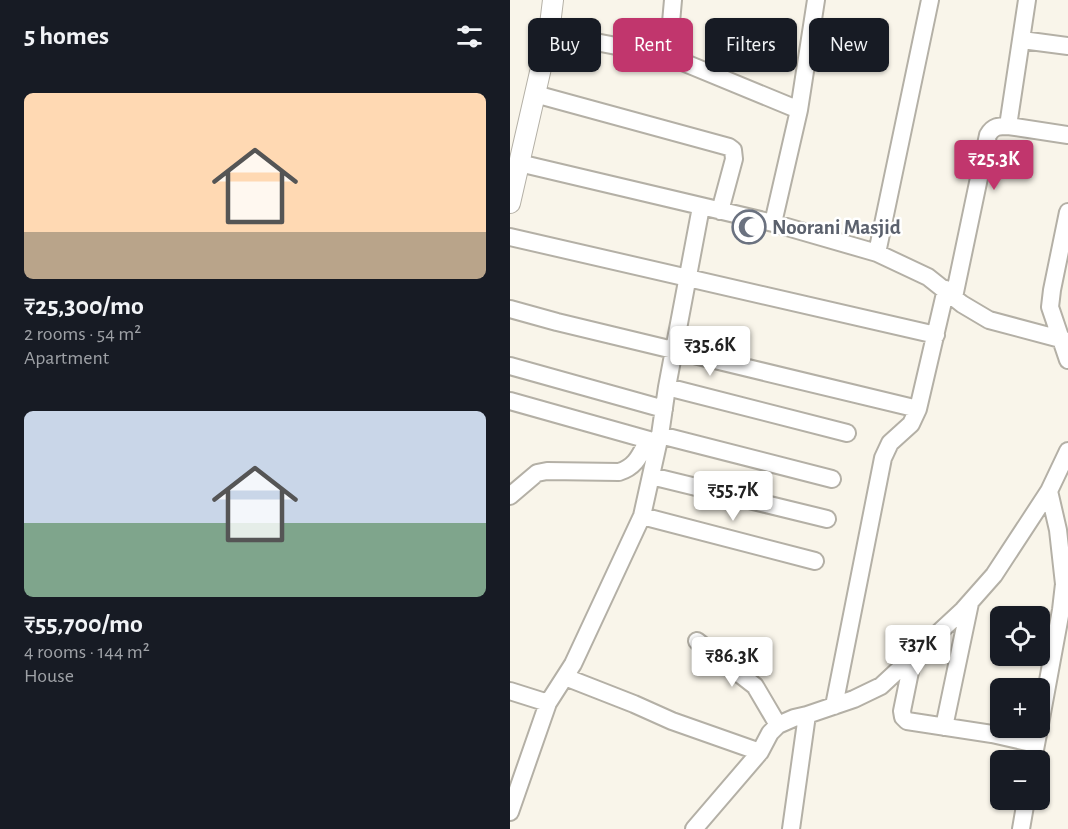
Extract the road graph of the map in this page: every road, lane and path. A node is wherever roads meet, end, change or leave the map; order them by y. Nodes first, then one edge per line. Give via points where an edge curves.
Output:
1 (553, 0) edge
2 (674, 0) edge
3 (816, 0) edge
4 (930, 0) edge
5 (1027, 0) edge
6 (551, 18) edge
7 (672, 18) edge
8 (1022, 40) junction
9 (1068, 46) edge
10 (693, 66) edge
11 (540, 72) edge
12 (535, 94) junction
13 (798, 110) junction
14 (1008, 126) junction
15 (1068, 135) edge
16 (519, 163) junction
17 (510, 203) edge
18 (701, 207) junction
19 (720, 211) junction
20 (1068, 212) edge
21 (773, 223) junction
22 (510, 237) edge
23 (877, 253) junction
24 (687, 277) junction
25 (950, 293) junction
26 (510, 309) edge
27 (936, 335) junction
28 (1065, 340) edge
29 (674, 350) junction
30 (1068, 360) edge
31 (510, 366) edge
32 (667, 387) junction
33 (510, 401) edge
34 (664, 409) junction
35 (918, 409) junction
36 (847, 433) dead end
37 (656, 439) junction
38 (1068, 451) edge
39 (651, 476) junction
40 (832, 479) dead end
41 (1048, 491) junction
42 (510, 496) edge
43 (642, 516) junction
44 (827, 519) dead end
45 (815, 561) dead end
46 (970, 603) junction
47 (1064, 611) edge
48 (697, 641) dead end
49 (913, 657) junction
50 (565, 677) junction
51 (510, 691) edge
52 (548, 703) junction
53 (834, 706) junction
54 (807, 716) junction
55 (778, 725) junction
56 (944, 727) junction
57 (1037, 739) edge
58 (760, 752) junction
59 (1024, 810) edge
60 (510, 812) edge
61 (694, 829) edge
62 (791, 829) edge
63 (1021, 829) edge

1 - 6 street
2 - 7 street
3 - 13 street
4 - 23 street
5 - 8 street
8 - 9 street
8 - 14 street
10 - 13 street
11 - 12 street
12 - 16 street
12 - 19 street via 729,147 734,159
13 - 21 street
14 - 15 street
14 - 25 street via 994,128 988,135
16 - 17 street
16 - 18 street
18 - 19 street
18 - 24 street
19 - 21 street
20 - 28 street via 1050,307
21 - 23 street
22 - 24 street
23 - 25 street via 928,277
24 - 27 street
24 - 29 street
25 - 27 street
25 - 28 street via 989,320
26 - 29 street
27 - 35 street
28 - 30 street
29 - 32 street
29 - 35 street
31 - 34 street
32 - 34 street
32 - 36 street
33 - 37 street
34 - 37 street
35 - 53 street via 911,424 890,443 883,458
37 - 39 street
37 - 40 street
37 - 42 street via 626,470 537,473
38 - 41 street
39 - 43 street
39 - 44 street
41 - 46 street via 994,575
41 - 47 street via 1062,555
43 - 45 street
43 - 50 street
46 - 49 street
46 - 56 street
47 - 57 street
48 - 55 street via 755,686
49 - 53 street via 881,686
49 - 56 street via 903,717
50 - 52 street
50 - 58 street
51 - 52 street
52 - 60 street
53 - 54 street
54 - 55 street
54 - 62 street
55 - 58 street
56 - 57 street
58 - 61 street
59 - 63 street

